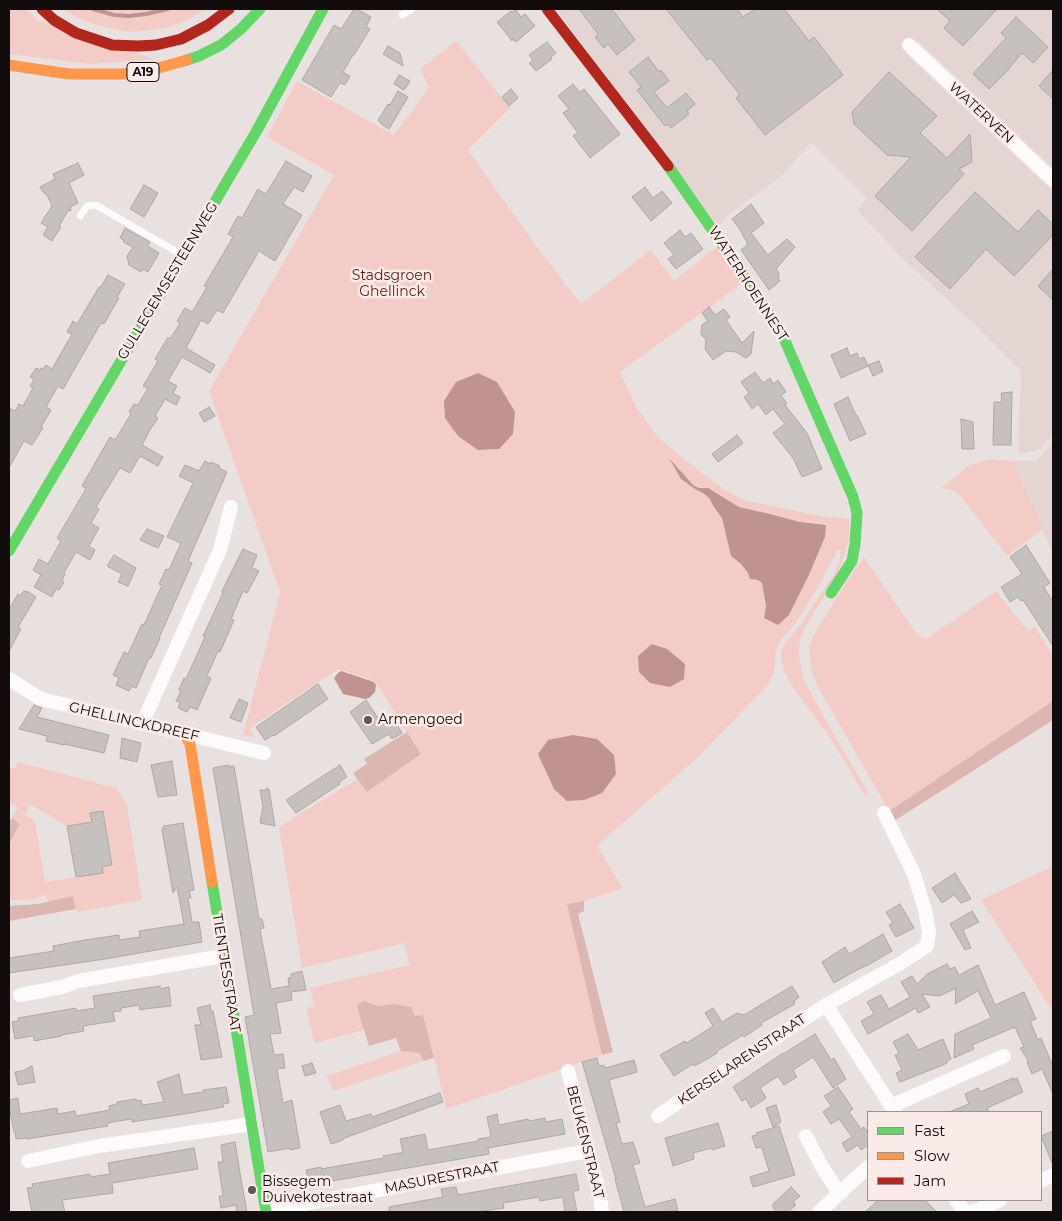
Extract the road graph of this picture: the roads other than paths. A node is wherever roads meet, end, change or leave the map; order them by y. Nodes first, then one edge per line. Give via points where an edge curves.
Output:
1 (42, 9) edge
2 (229, 9) edge
3 (260, 9) edge
4 (323, 9) edge
5 (412, 9) edge
6 (548, 9) edge
7 (402, 15) dead end
8 (909, 45) dead end
9 (9, 65) edge
10 (1053, 180) edge
11 (80, 216) dead end
12 (183, 255) junction
13 (231, 507) dead end
14 (9, 551) edge
15 (831, 593) dead end
16 (9, 679) edge
17 (142, 724) junction
18 (184, 734) junction
19 (264, 753) dead end
20 (884, 814) dead end
21 (223, 956) junction
22 (20, 995) dead end
23 (826, 1005) junction
24 (1004, 1056) dead end
25 (568, 1071) dead end
26 (893, 1109) edge
27 (658, 1116) dead end
28 (252, 1124) junction
29 (806, 1136) dead end
30 (588, 1151) junction
31 (28, 1161) dead end
32 (867, 1168) edge
33 (841, 1193) junction
34 (957, 1201) edge
35 (998, 1201) edge
36 (266, 1212) edge
37 (602, 1212) edge
38 (819, 1212) edge
39 (965, 1212) edge
40 (974, 1212) edge

1 - 2 main road, A19 via 54,20 94,40 112,45 138,46 182,38 208,25
3 - 9 main road, A19 via 221,45 199,56 144,72 69,74
4 - 12 main road, GULLEGEMSESTEENWEG via 256,132
5 - 7 lane
6 - 15 main road, WATERHOENNEST via 674,173 782,334 853,496 857,513 852,560
8 - 10 street, WATERVEN
11 - 12 lane via 86,206 96,205
12 - 14 main road, GULLEGEMSESTEENWEG
13 - 17 street via 220,550
16 - 17 street, GHELLINCKDREEF via 40,699
17 - 18 street, GHELLINCKDREEF
18 - 19 street, GHELLINCKDREEF
18 - 21 main road, TIENTJESSTRAAT via 194,761
20 - 23 street, KERSELARENSTRAAT via 914,874 929,932 927,946
21 - 22 street via 78,981
21 - 28 main road, TIENTJESSTRAAT
23 - 26 street
23 - 27 street, KERSELARENSTRAAT
24 - 26 street
25 - 30 street, BEUKENSTRAAT
28 - 31 street via 99,1146
28 - 36 main road, TIENTJESSTRAAT
29 - 33 street
30 - 36 street, MASURESTRAAT
30 - 37 street, BEUKENSTRAAT
32 - 33 street
33 - 38 street
34 - 39 street
35 - 40 street

